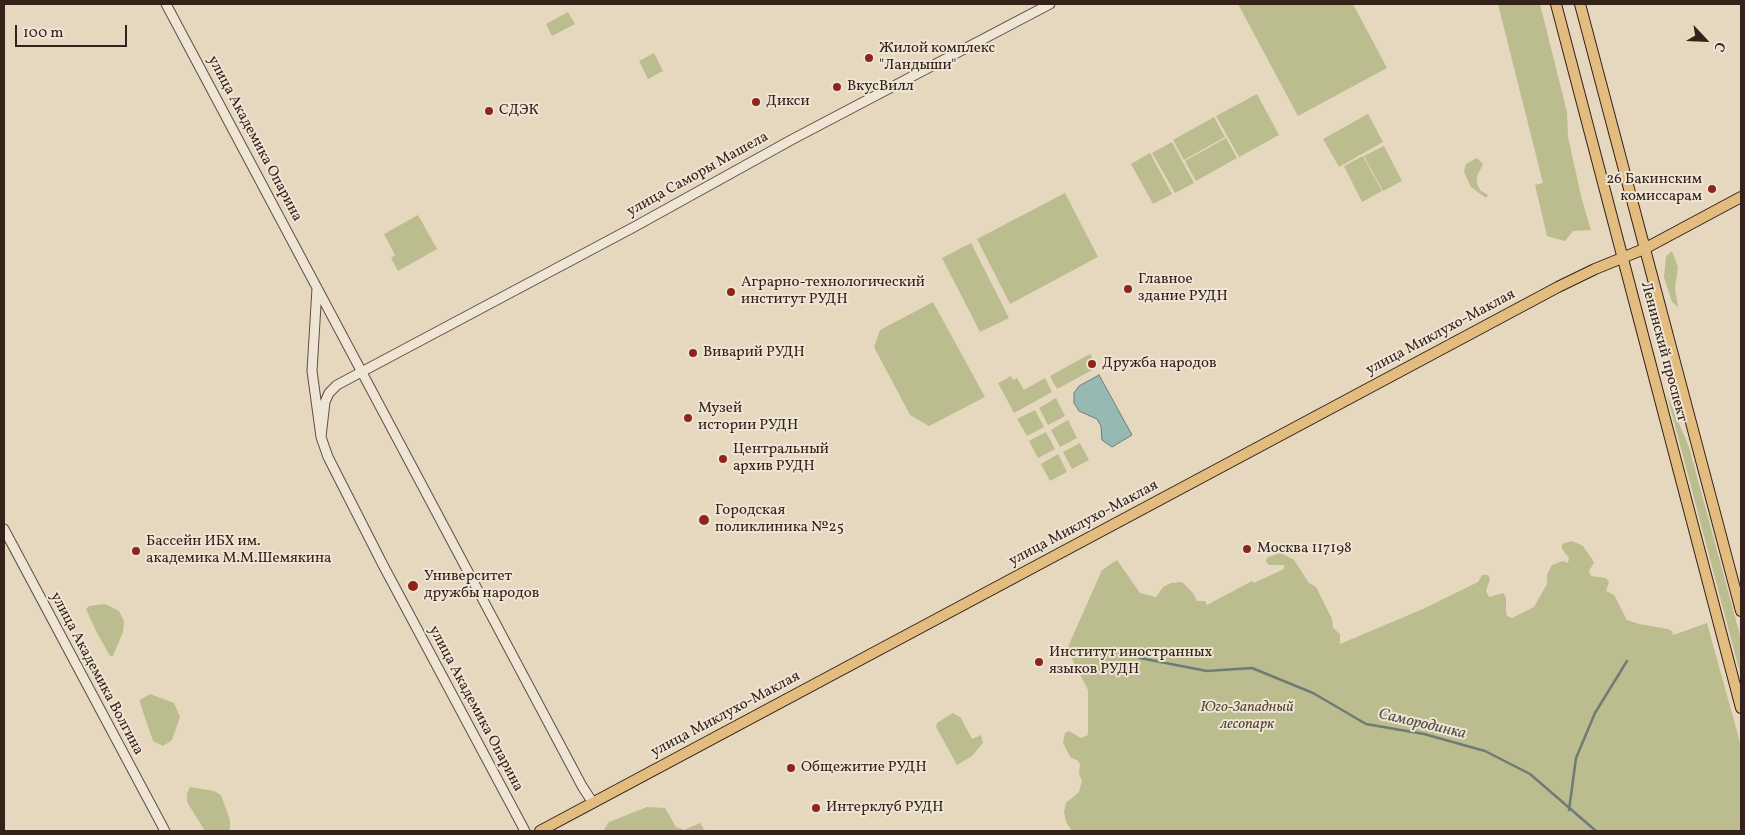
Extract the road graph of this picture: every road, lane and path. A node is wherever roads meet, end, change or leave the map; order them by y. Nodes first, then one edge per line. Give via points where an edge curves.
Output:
1 (166, 4) edge
2 (1050, 4) edge
3 (1556, 4) edge
4 (1580, 4) edge
5 (1741, 197) edge
6 (1644, 249) junction
7 (1622, 258) junction
8 (317, 288) junction
9 (361, 372) junction
10 (321, 437) junction
11 (4, 529) edge
12 (1741, 612) edge
13 (1741, 708) edge
14 (593, 803) junction
15 (165, 831) edge
16 (525, 831) edge
17 (540, 831) edge

1 - 8 street, улица Академика Опарина
2 - 9 street, улица Саморы Машела
3 - 7 main road, Ленинский проспект
4 - 6 main road, Ленинский проспект
5 - 6 main road, улица Миклухо-Маклая
6 - 7 main road, улица Миклухо-Маклая
6 - 12 main road, Ленинский проспект
7 - 13 main road, Ленинский проспект
7 - 14 main road, улица Миклухо-Маклая via 1558,288
8 - 9 street, улица Академика Опарина
8 - 10 street, улица Академика Опарина via 312,370
9 - 10 street, улица Саморы Машела via 329,393
9 - 14 street, улица Академика Опарина
10 - 16 street, улица Академика Опарина via 383,565
11 - 15 street, улица Академика Волгина
14 - 17 main road, улица Миклухо-Маклая

